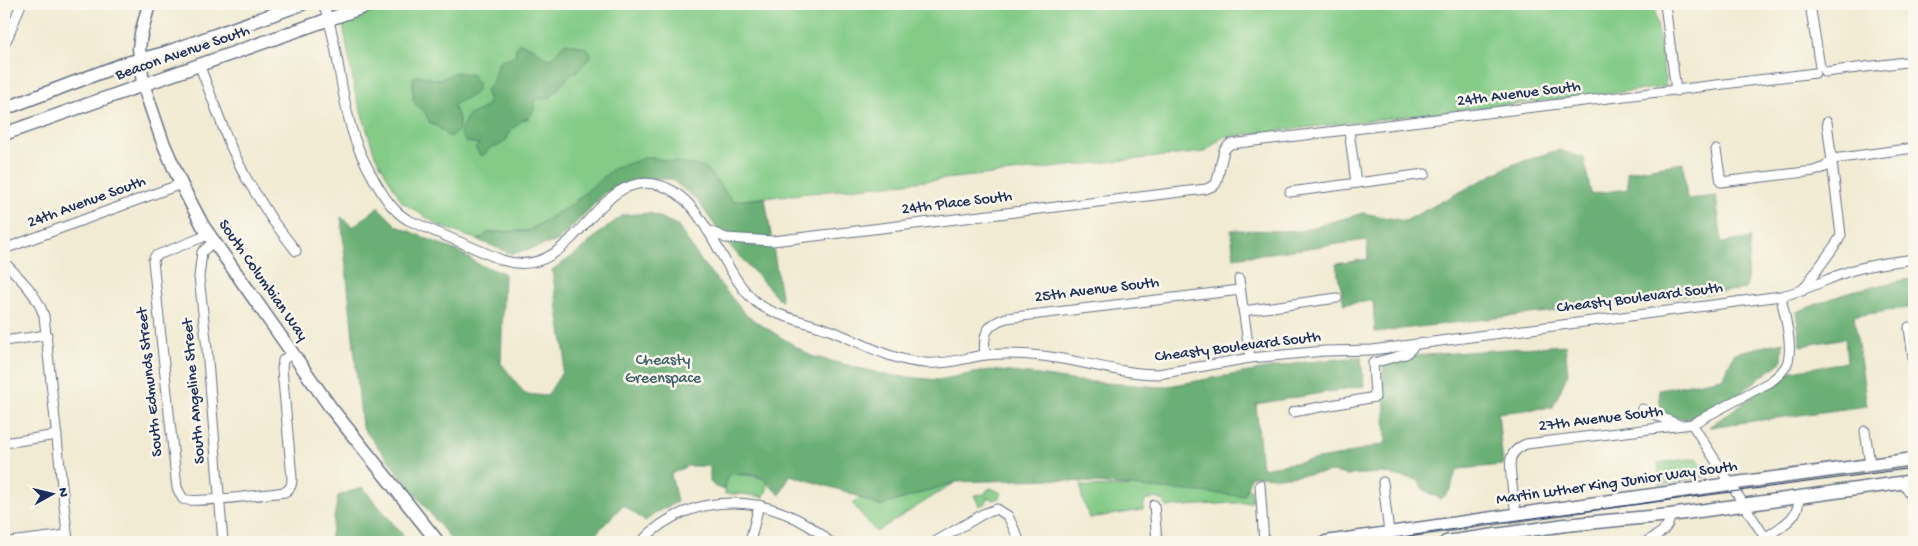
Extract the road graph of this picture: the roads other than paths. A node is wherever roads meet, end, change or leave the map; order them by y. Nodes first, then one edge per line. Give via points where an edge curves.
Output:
1 (21, 4) edge
2 (150, 4) edge
3 (302, 4) edge
4 (323, 4) edge
5 (372, 4) edge
6 (1665, 4) edge
7 (1810, 4) edge
8 (328, 19) junction
9 (140, 38) junction
10 (4, 44) edge
11 (165, 53) junction
12 (140, 59) junction
13 (1914, 61) edge
14 (199, 64) junction
15 (1820, 71) junction
16 (143, 84) junction
17 (1676, 91) junction
18 (4, 109) edge
19 (1827, 122) dead end
20 (1349, 130) junction
21 (4, 134) edge
22 (1914, 148) edge
23 (1716, 150) dead end
24 (1832, 159) junction
25 (1425, 174) dead end
26 (1356, 183) junction
27 (181, 184) junction
28 (1211, 187) joint
29 (1290, 192) dead end
30 (707, 230) junction
31 (210, 238) junction
32 (4, 249) edge
33 (296, 251) dead end
34 (1914, 259) edge
35 (4, 262) edge
36 (1239, 280) dead end
37 (1240, 290) junction
38 (1802, 292) junction
39 (1781, 296) junction
40 (1337, 298) dead end
41 (1243, 311) junction
42 (1909, 327) dead end
43 (47, 335) junction
44 (4, 341) edge
45 (1416, 344) junction
46 (292, 353) junction
47 (985, 355) junction
48 (1250, 358) junction
49 (1914, 366) edge
50 (1642, 409) dead end
51 (1293, 412) dead end
52 (1692, 424) junction
53 (1680, 426) junction
54 (1866, 430) dead end
55 (57, 435) junction
56 (4, 443) edge
57 (1914, 459) edge
58 (1870, 464) junction
59 (1383, 482) dead end
60 (1908, 482) edge
61 (1729, 484) junction
62 (1260, 485) dead end
63 (1799, 496) junction
64 (219, 499) junction
65 (1914, 500) edge
66 (759, 505) junction
67 (1743, 505) junction
68 (1154, 506) dead end
69 (1670, 514) junction
70 (1516, 515) junction
71 (1389, 533) junction
72 (68, 539) edge
73 (1767, 540) edge
74 (9, 542) edge
75 (222, 542) edge
76 (438, 542) edge
77 (640, 542) edge
78 (750, 542) edge
79 (830, 542) edge
80 (935, 542) edge
81 (1020, 542) edge
82 (1157, 542) edge
83 (1264, 542) edge
84 (1326, 542) edge
85 (1446, 542) edge
86 (1646, 542) edge

1 - 10 street
2 - 9 main road, South Columbian Way
3 - 11 main road, Beacon Avenue South
4 - 8 street, Cheasty Boulevard South
5 - 8 main road, Beacon Avenue South
6 - 17 street
7 - 15 street
8 - 14 main road, Beacon Avenue South
8 - 30 street, Cheasty Boulevard South via 347,114 359,150 384,197 408,220 502,260 531,264 552,256 562,248 610,198 630,187 650,183 681,197
9 - 11 main road via 152,49
9 - 12 main road, South Columbian Way
11 - 12 main road, Beacon Avenue South
12 - 16 main road, South Columbian Way
12 - 18 main road, Beacon Avenue South
13 - 15 street, 24th Avenue South
14 - 16 main road, Beacon Avenue South
14 - 33 street via 242,170
15 - 17 street, 24th Avenue South
16 - 21 main road, Beacon Avenue South
16 - 27 main road, South Columbian Way
17 - 20 street, 24th Avenue South
19 - 24 street
20 - 26 street
20 - 28 street, 24th Avenue South via 1230,144 1226,146 1217,181
22 - 24 street
23 - 24 street via 1721,182 1814,171 1825,167
24 - 38 street via 1841,235
25 - 26 street
26 - 29 street
27 - 31 main road, South Columbian Way
27 - 32 street, 24th Avenue South
28 - 30 street, 24th Place South via 773,241 726,238
30 - 47 street, Cheasty Boulevard South via 737,282 759,304 772,311 916,362 940,363
31 - 46 main road, South Columbian Way
31 - 64 street, South Angeline Street via 202,252 199,277
31 - 64 street, South Edmunds Street via 155,256 154,261 177,488 183,499 190,501
34 - 38 street, Cheasty Boulevard South via 1844,273
35 - 43 street via 26,284 41,307
36 - 37 street
37 - 41 street
37 - 47 street, 25th Avenue South via 998,320 984,336
38 - 39 street, Cheasty Boulevard South
39 - 45 street, Cheasty Boulevard South
39 - 52 street, 27th Avenue South via 1789,354 1787,364 1770,382
40 - 41 street
41 - 48 street
42 - 49 street
43 - 44 street
43 - 55 street
45 - 48 street, Cheasty Boulevard South
45 - 51 street via 1406,354 1373,363 1375,397
46 - 64 street via 283,360 282,369 292,484 285,492
46 - 76 main road, South Columbian Way via 346,427
47 - 48 street, Cheasty Boulevard South via 1041,355 1143,374 1188,370
50 - 53 street
52 - 53 street, 27th Avenue South
52 - 61 street
53 - 70 street, 27th Avenue South via 1526,444 1515,451 1510,461
54 - 58 street
55 - 56 street
55 - 72 street
57 - 58 main road, Martin Luther King Junior Way South
58 - 61 main road, Martin Luther King Junior Way South
59 - 71 street
60 - 63 main road, Martin Luther King Junior Way South
60 - 65 street
61 - 67 street
61 - 70 main road, Martin Luther King Junior Way South
62 - 83 street
63 - 67 main road, Martin Luther King Junior Way South
63 - 73 street via 1796,515
64 - 75 street, South Angeline Street
66 - 77 street via 736,502 693,508 667,520
66 - 78 street
66 - 79 street via 795,518
67 - 69 main road, Martin Luther King Junior Way South
67 - 73 street
68 - 82 street
69 - 85 main road, Martin Luther King Junior Way South
69 - 86 street via 1666,529
70 - 71 main road, Martin Luther King Junior Way South
71 - 84 main road, Martin Luther King Junior Way South
72 - 74 street
80 - 81 street via 997,509 1008,516

